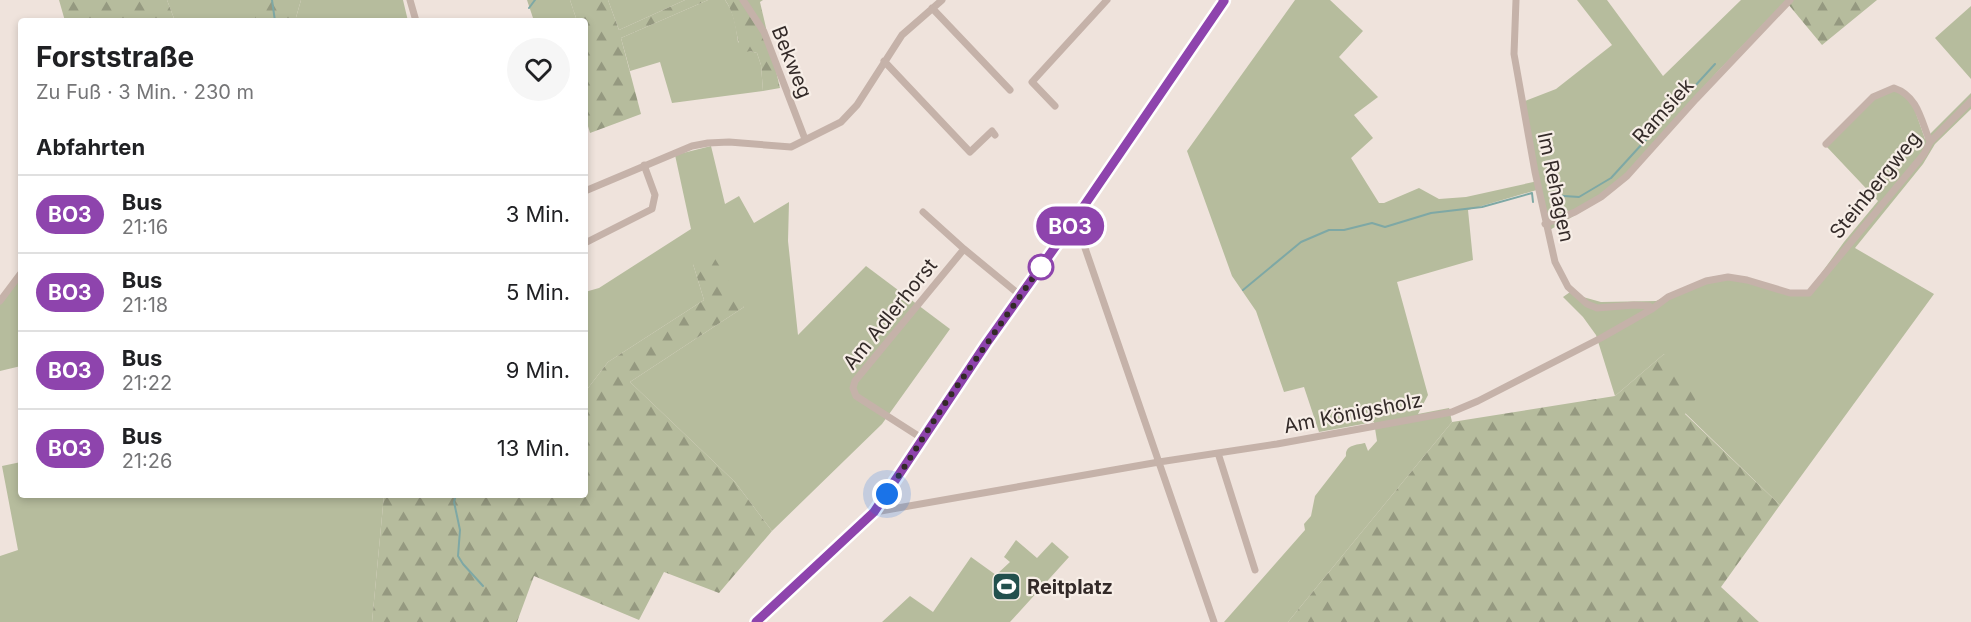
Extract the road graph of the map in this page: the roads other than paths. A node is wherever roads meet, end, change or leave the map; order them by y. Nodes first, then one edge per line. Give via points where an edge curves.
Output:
1 (410, 0) edge
2 (742, 0) edge
3 (942, 0) edge
4 (1107, 0) edge
5 (1224, 0) edge
6 (1516, 0) edge
7 (1790, 0) edge
8 (932, 8) junction
9 (415, 18) edge
10 (884, 61) junction
11 (1010, 90) dead end
12 (1971, 101) edge
13 (1055, 106) dead end
14 (995, 135) dead end
15 (805, 139) junction
16 (1930, 142) junction
17 (1826, 144) dead end
18 (644, 165) junction
19 (588, 190) edge
20 (923, 212) dead end
21 (1075, 219) junction
22 (1545, 224) junction
23 (588, 241) edge
24 (964, 249) junction
25 (18, 277) edge
26 (1809, 293) joint
27 (1021, 296) junction
28 (0, 301) edge
29 (1652, 309) junction
30 (923, 439) junction
31 (1218, 453) junction
32 (1159, 462) junction
33 (874, 512) junction
34 (1255, 570) dead end
35 (756, 622) edge
36 (1214, 622) edge

1 - 9 street
2 - 15 street, Bekweg via 764,32
3 - 8 street
4 - 13 street via 1032,82
5 - 21 street
6 - 22 street, Im Rehagen via 1514,54
7 - 22 street, Ramsiek via 1627,176 1601,197
8 - 10 street via 902,35
8 - 11 street
10 - 14 street via 970,152 992,131
10 - 15 street via 858,105 841,122
12 - 16 street, Steinbergweg
15 - 18 street via 791,147 708,143
16 - 17 street via 1917,105 1894,88 1873,97
16 - 26 street, Steinbergweg
18 - 19 street
18 - 23 street via 655,195 652,209
20 - 24 street
21 - 27 street
21 - 32 street
22 - 29 street, Im Rehagen via 1563,279 1582,300 1597,308 1634,305
24 - 27 street
24 - 30 street, Am Adlerhorst via 853,388 856,396
25 - 28 street
26 - 29 street, Am Königsholz via 1790,293 1728,277 1706,281 1668,297
27 - 30 street
29 - 31 street, Am Königsholz via 1591,344 1452,412
30 - 33 street
31 - 32 street, Am Königsholz
31 - 34 street
32 - 33 street, Am Königsholz
32 - 36 street
33 - 35 street

